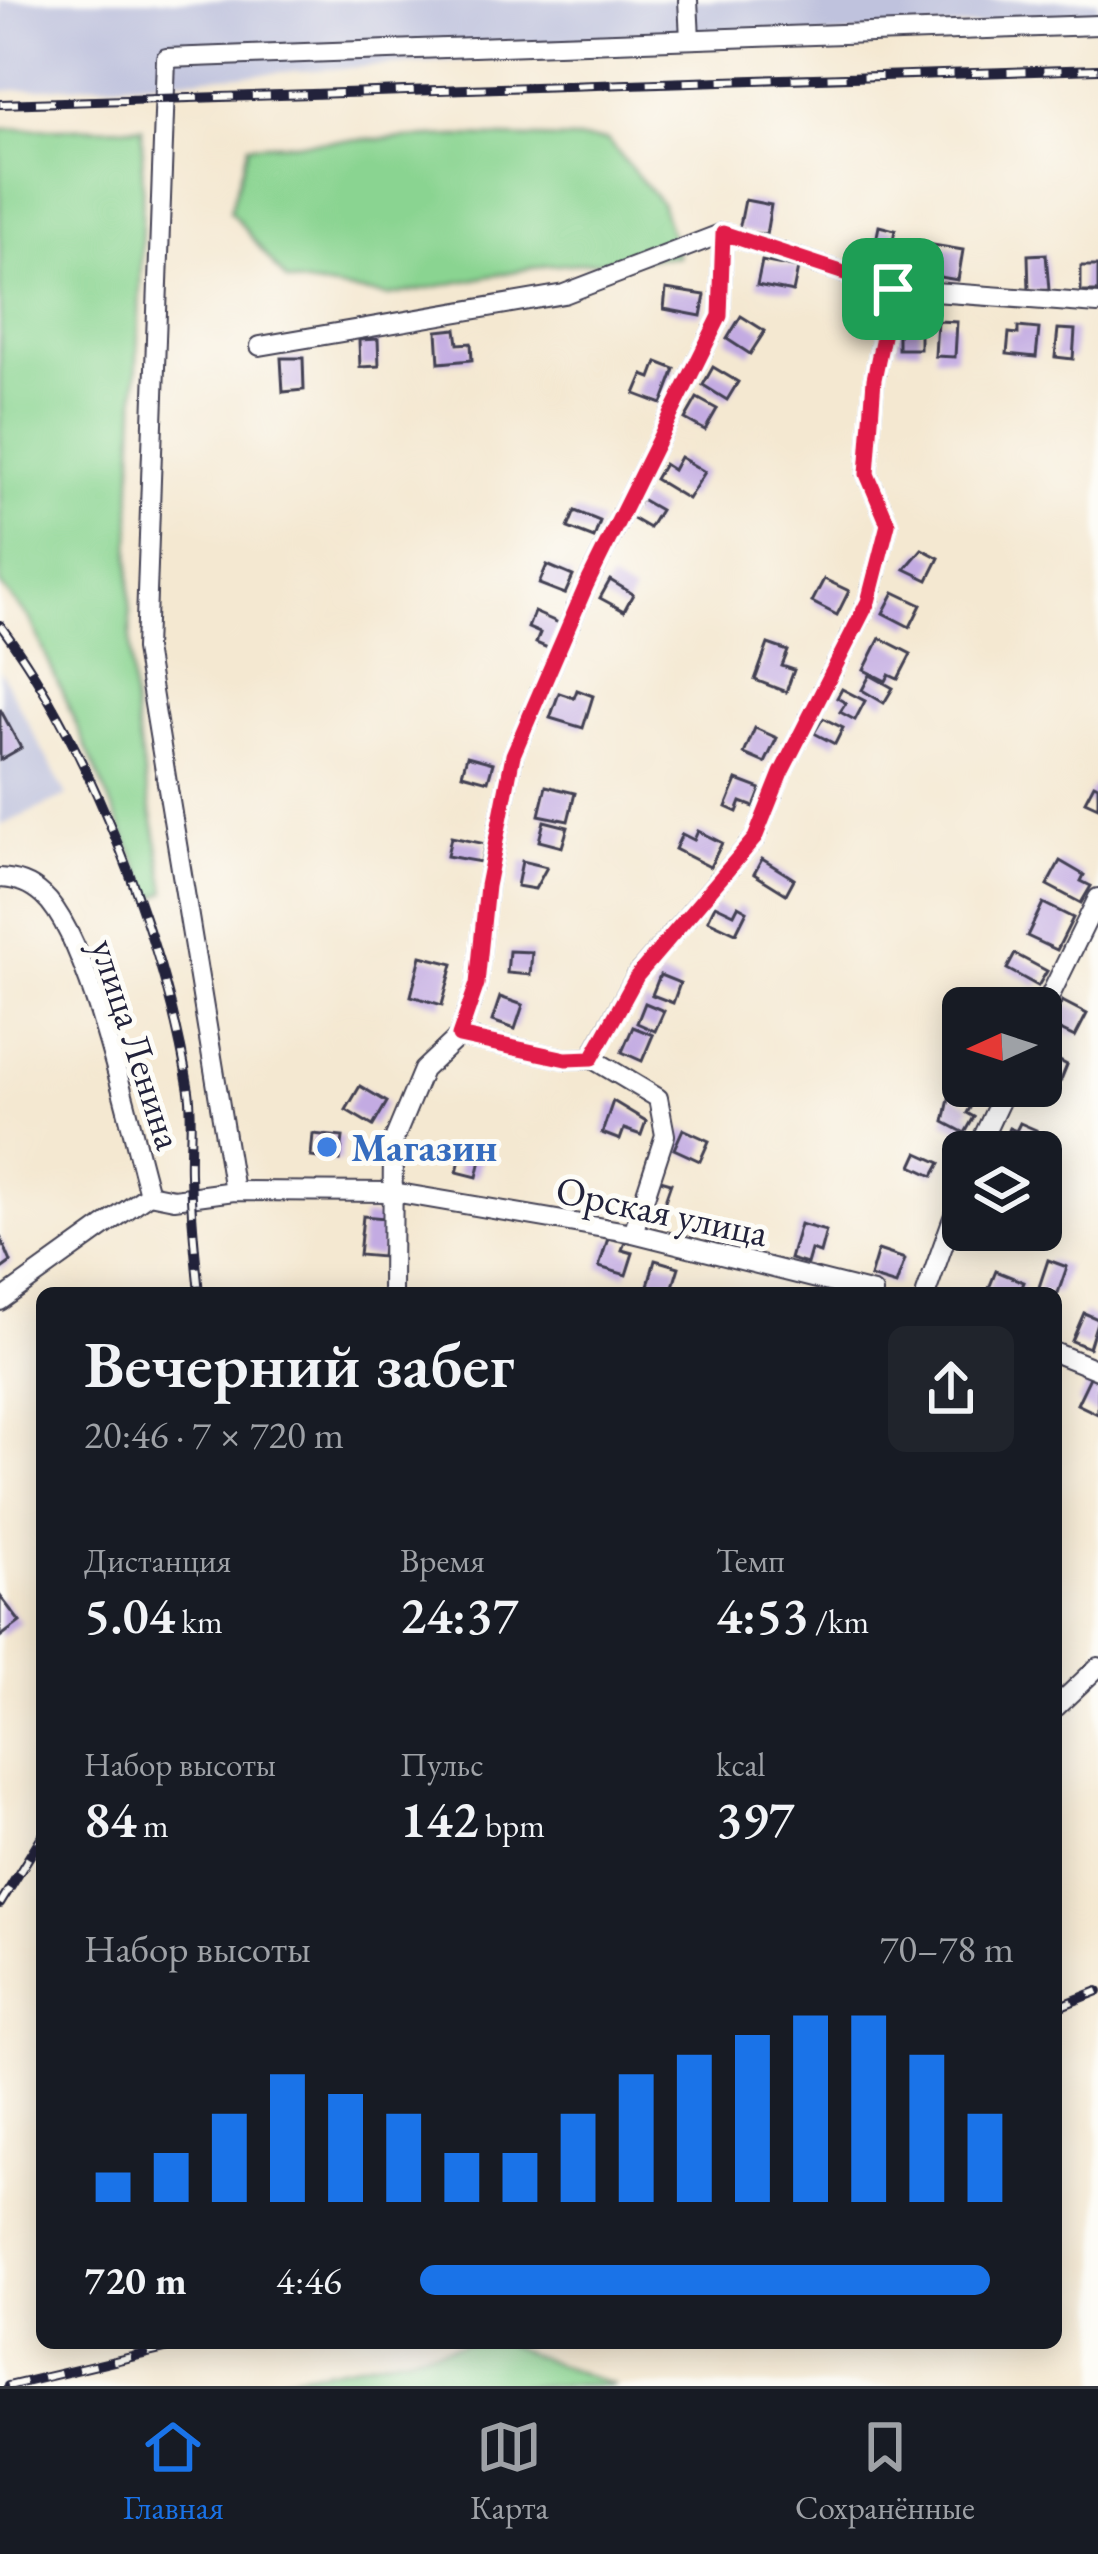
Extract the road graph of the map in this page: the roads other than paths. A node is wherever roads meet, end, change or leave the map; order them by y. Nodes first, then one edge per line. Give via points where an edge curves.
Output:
1 (688, 0) edge
2 (1098, 25) edge
3 (690, 39) junction
4 (723, 233) junction
5 (893, 289) junction
6 (1098, 304) edge
7 (260, 346) dead end
8 (0, 878) edge
9 (1098, 898) edge
10 (1054, 987) edge
11 (459, 1036) junction
12 (592, 1058) junction
13 (234, 1192) junction
14 (393, 1192) junction
15 (149, 1194) junction
16 (633, 1233) junction
17 (942, 1248) edge
18 (392, 1287) edge
19 (849, 1287) edge
20 (928, 1287) edge
21 (0, 1301) edge
22 (1062, 1356) edge
23 (1098, 1370) edge
24 (1098, 1666) edge
25 (1062, 1701) edge

1 - 3 street
2 - 3 street
3 - 13 street via 166,58 145,649
4 - 5 street
4 - 7 street via 564,294
4 - 11 street via 720,316 513,755 477,984
5 - 6 street
5 - 12 street via 874,379 867,474 888,524 868,602 755,838 637,976
8 - 15 street, улица Ленина via 31,887 58,915 82,964
9 - 10 street
11 - 12 street
11 - 14 street via 423,1070 393,1142
12 - 16 street via 658,1098 665,1135
13 - 14 street, Орская улица
13 - 15 street, Орская улица
14 - 16 street, Орская улица
14 - 18 street
15 - 21 street
16 - 19 street, Орская улица
17 - 20 street
22 - 23 street
24 - 25 street

